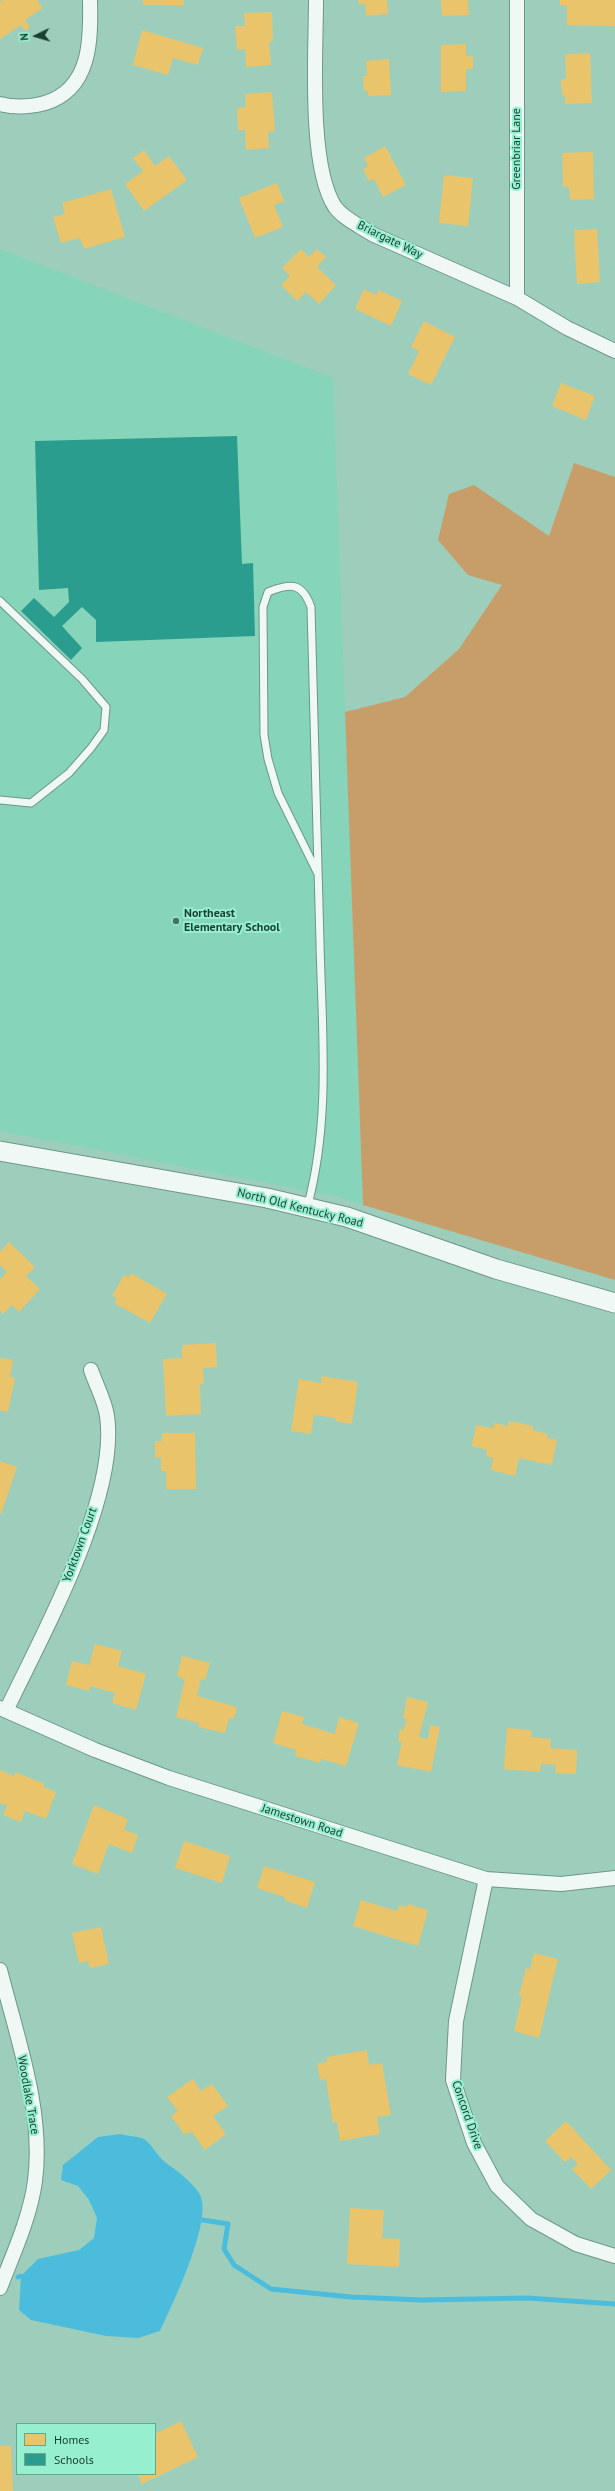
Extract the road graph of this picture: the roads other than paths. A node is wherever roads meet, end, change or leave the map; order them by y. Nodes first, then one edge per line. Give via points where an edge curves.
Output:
1 (90, 0) edge
2 (316, 0) edge
3 (517, 0) edge
4 (0, 104) edge
5 (517, 298) junction
6 (615, 351) edge
7 (0, 601) edge
8 (0, 800) edge
9 (318, 874) junction
10 (0, 1150) edge
11 (307, 1208) junction
12 (615, 1303) edge
13 (91, 1370) dead end
14 (3, 1710) edge
15 (615, 1878) edge
16 (486, 1879) junction
17 (0, 1970) edge
18 (615, 2256) edge
19 (0, 2288) edge

1 - 4 street via 91,33 86,63 77,83 58,99 32,107
2 - 5 street, Briargate Way via 317,140 324,183 336,207 372,234
3 - 5 street, Greenbriar Lane
5 - 6 street, Briargate Way via 566,328
7 - 8 lane via 82,679 106,707 104,730 70,773 31,802
9 - 9 lane via 311,607 306,594 296,586 284,586 268,592 263,607 264,735 278,793
9 - 11 lane via 324,1091 316,1176
10 - 11 street, North Old Kentucky Road via 267,1198
11 - 12 street, North Old Kentucky Road via 347,1217 496,1269
13 - 14 street, Yorktown Court via 107,1416 107,1462 76,1564
14 - 16 street, Jamestown Road via 169,1778
15 - 16 street, Jamestown Road via 561,1884
16 - 18 street, Concord Drive via 456,2021 453,2080 474,2143 497,2186 531,2219 576,2244
17 - 19 street, Woodlake Trace via 27,2076 37,2131 35,2182 24,2224

